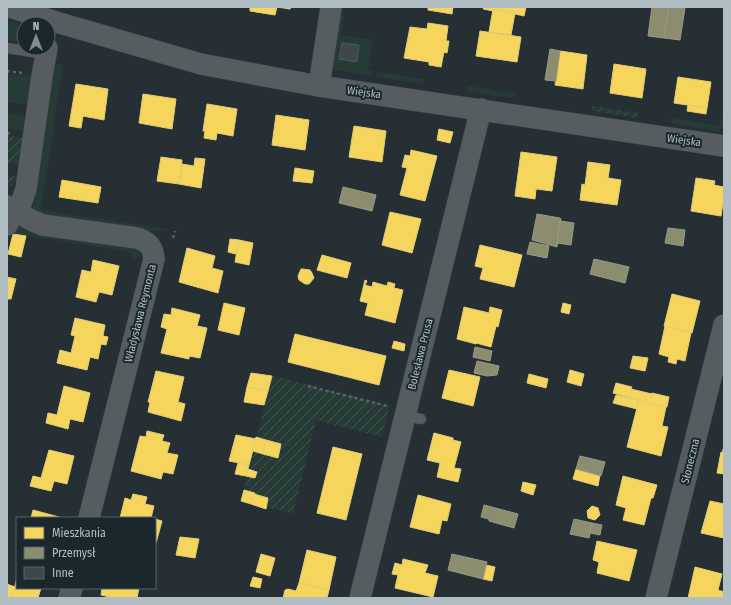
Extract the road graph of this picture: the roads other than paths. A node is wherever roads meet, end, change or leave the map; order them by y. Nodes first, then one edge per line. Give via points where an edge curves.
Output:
1 (10, 7) edge
2 (331, 7) edge
3 (38, 16) edge
4 (56, 22) edge
5 (46, 56) edge
6 (319, 86) junction
7 (481, 110) junction
8 (724, 146) edge
9 (10, 214) edge
10 (724, 325) edge
11 (89, 517) edge
12 (360, 598) edge
13 (656, 598) edge

1 - 3 street, Wiejska
2 - 6 street
4 - 6 street, Wiejska via 201,64
5 - 9 street via 26,189 21,202
6 - 7 street, Wiejska
7 - 8 street, Wiejska
7 - 12 street, Bolesława Prusa
9 - 11 street, Władysława Reymonta via 43,225 136,238 148,243 153,251 154,259
10 - 13 street, Słoneczna

